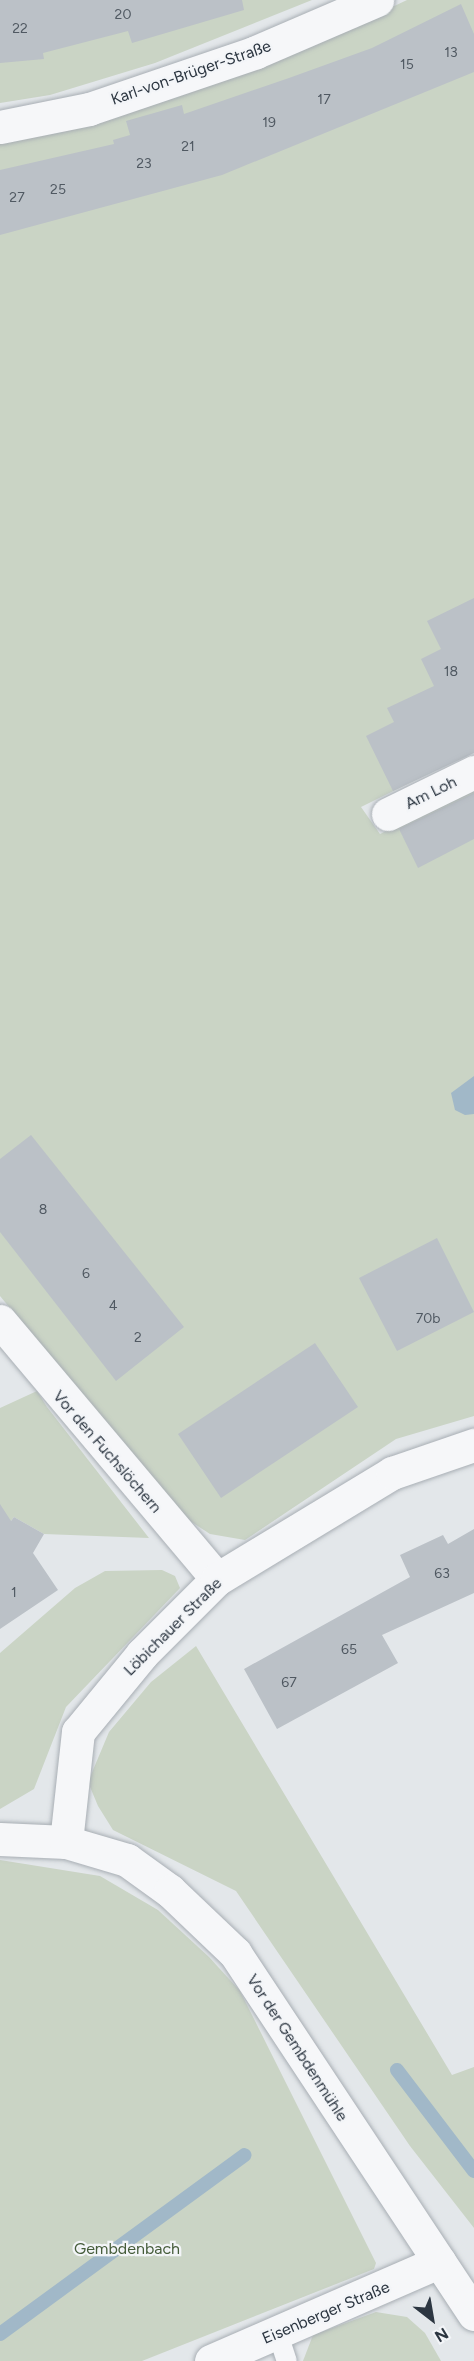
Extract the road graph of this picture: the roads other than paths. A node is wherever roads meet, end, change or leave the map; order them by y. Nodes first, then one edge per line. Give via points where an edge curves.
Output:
1 (377, 0) edge
2 (0, 127) edge
3 (474, 772) edge
4 (388, 814) dead end
5 (0, 1321) edge
6 (474, 1445) edge
7 (217, 1579) junction
8 (0, 1839) edge
9 (66, 1842) junction
10 (439, 2262) junction
11 (474, 2314) edge
12 (283, 2347) edge
13 (211, 2361) edge

1 - 2 street, Karl-von-Brüger-Straße via 256,52 89,109
3 - 4 street, Am Loh
5 - 7 street, Vor den Fuchslöchern
6 - 7 street, Löbichauer Straße via 392,1473
7 - 9 street, Löbichauer Straße via 142,1654 78,1732
8 - 9 street
9 - 10 street, Vor der Gembdenmühle via 127,1860 170,1891 235,1953
10 - 11 street, Vor der Gembdenmühle
10 - 12 street, Eisenberger Straße
12 - 13 street, Eisenberger Straße

